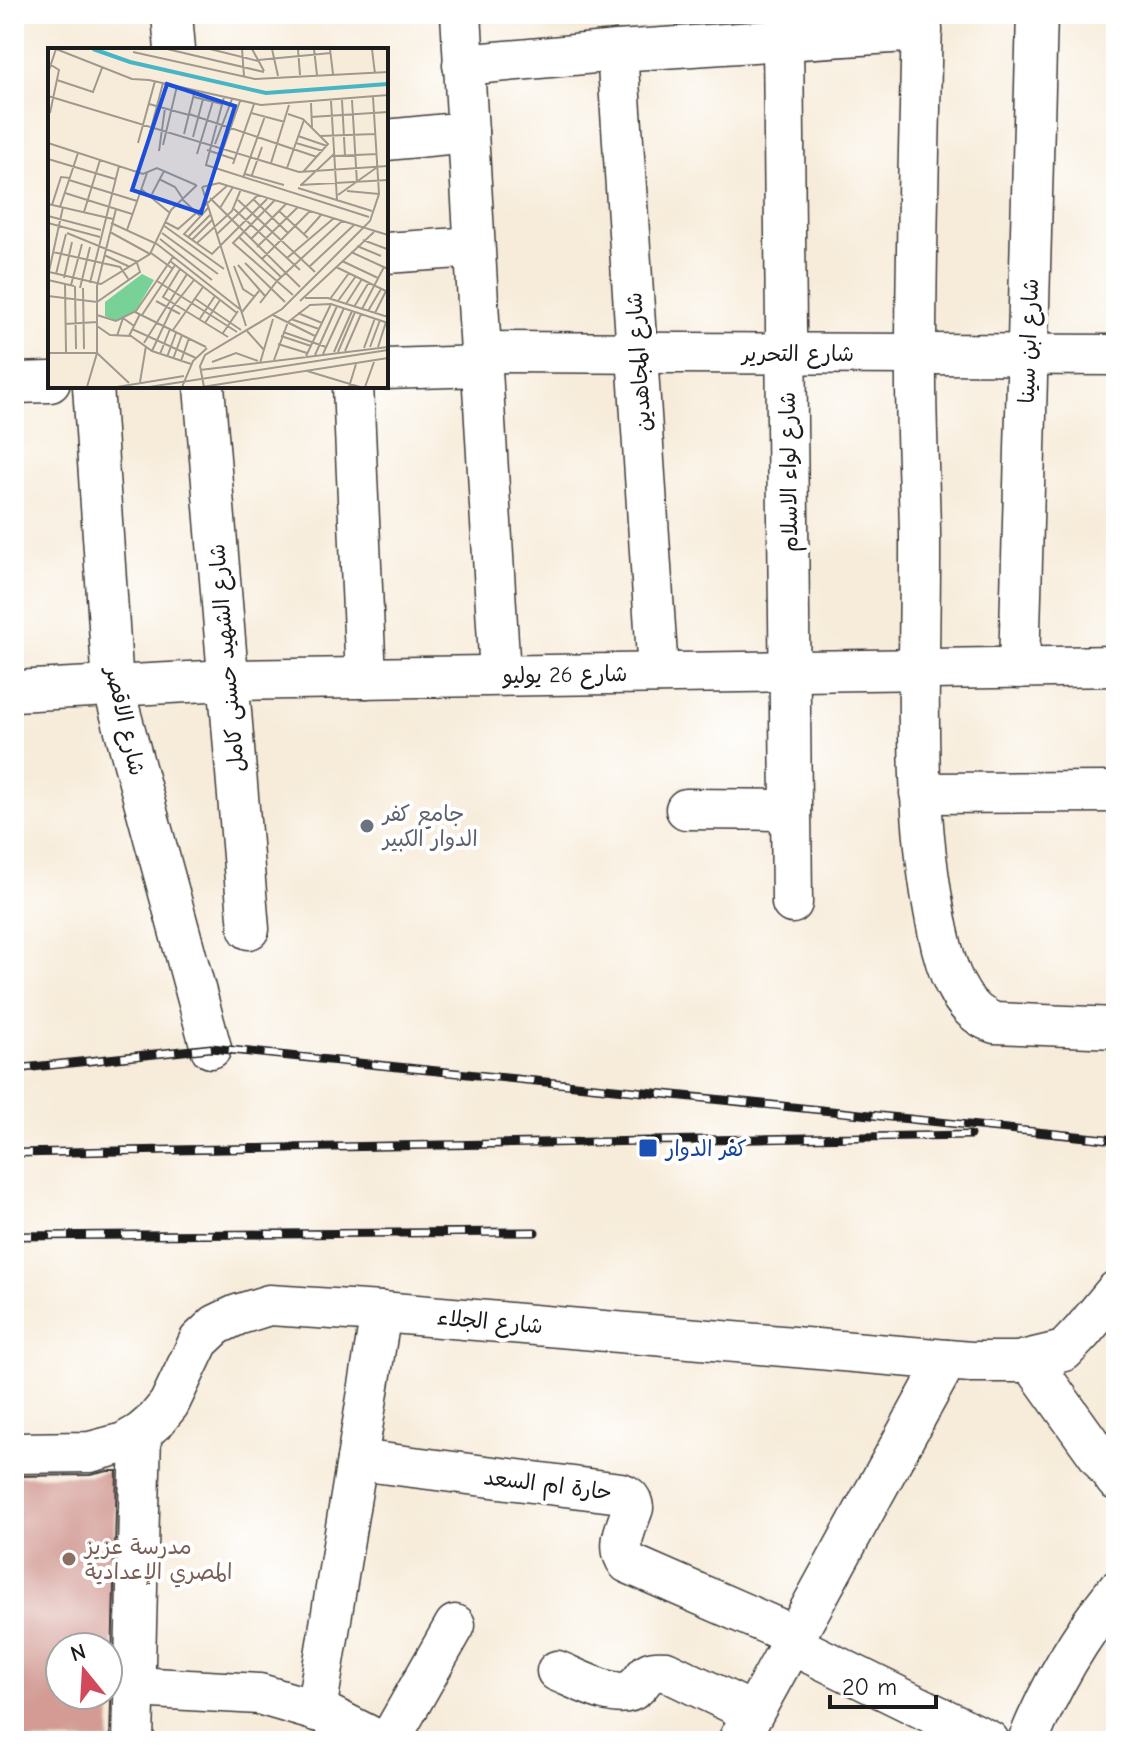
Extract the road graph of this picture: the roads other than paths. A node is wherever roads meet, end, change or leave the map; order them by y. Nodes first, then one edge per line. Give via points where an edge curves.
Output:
1 (172, 14) edge
2 (461, 14) edge
3 (1037, 14) edge
4 (922, 22) edge
5 (783, 40) junction
6 (175, 48) edge
7 (617, 51) junction
8 (463, 65) junction
9 (468, 132) junction
10 (388, 140) edge
11 (474, 247) junction
12 (388, 253) edge
13 (638, 352) junction
14 (787, 353) junction
15 (916, 354) junction
16 (1027, 355) junction
17 (1116, 355) edge
18 (481, 359) junction
19 (388, 369) edge
20 (48, 382) edge
21 (14, 383) edge
22 (93, 388) edge
23 (204, 388) edge
24 (353, 388) edge
25 (1116, 666) edge
26 (1019, 668) junction
27 (918, 669) junction
28 (790, 671) junction
29 (658, 673) junction
30 (500, 675) junction
31 (366, 678) junction
32 (228, 680) junction
33 (113, 686) junction
34 (14, 691) edge
35 (1116, 792) edge
36 (920, 793) junction
37 (686, 809) dead end
38 (791, 810) junction
39 (792, 903) dead end
40 (249, 929) dead end
41 (1116, 1028) edge
42 (211, 1048) dead end
43 (1116, 1291) edge
44 (381, 1312) junction
45 (947, 1360) junction
46 (1030, 1360) junction
47 (141, 1433) junction
48 (14, 1453) edge
49 (357, 1460) junction
50 (1116, 1480) edge
51 (1116, 1591) edge
52 (455, 1625) dead end
53 (793, 1640) junction
54 (557, 1671) dead end
55 (135, 1687) junction
56 (316, 1711) junction
57 (745, 1727) edge
58 (133, 1741) edge
59 (379, 1741) edge
60 (389, 1741) edge
61 (989, 1741) edge
62 (1028, 1741) edge

1 - 6 street
2 - 8 street
3 - 16 street, شارع ابن سينا
4 - 5 street
4 - 15 street
5 - 7 street
5 - 14 street, شارع لواء الاسلام
7 - 8 street
7 - 13 street, شارع المجاهدين
8 - 9 street
9 - 10 street
9 - 11 street
11 - 12 street
11 - 18 street
13 - 14 street, شارع التحرير
13 - 18 street, شارع التحرير
13 - 29 street, شارع المجاهدين
14 - 15 street, شارع التحرير
14 - 28 street, شارع لواء الاسلام
15 - 16 street, شارع التحرير
15 - 27 street
16 - 17 street, شارع التحرير
16 - 26 street, شارع ابن سينا
18 - 19 street, شارع التحرير
18 - 30 street
20 - 21 street
22 - 33 street, شارع الاقصر
23 - 32 street, شارع الشهيد حسنى كامل
24 - 31 street
25 - 26 street, شارع 26 يوليو
26 - 27 street, شارع 26 يوليو
27 - 28 street, شارع 26 يوليو
27 - 36 street
28 - 29 street, شارع 26 يوليو
28 - 38 street, شارع لواء الاسلام
29 - 30 street, شارع 26 يوليو
30 - 31 street, شارع 26 يوليو
31 - 32 street, شارع 26 يوليو
32 - 33 street, شارع 26 يوليو
32 - 40 street, شارع الشهيد حسنى كامل
33 - 34 street, شارع 26 يوليو
33 - 42 street, شارع الاقصر
35 - 36 street
36 - 41 street via 928,876 943,951 966,1004 995,1023
37 - 38 street
38 - 39 street, شارع لواء الاسلام
43 - 46 street, شارع الجلاء via 1064,1351
44 - 45 street, شارع الجلاء
44 - 47 street, شارع الجلاء via 269,1305 216,1325 199,1341 169,1404
44 - 49 street
45 - 46 street, شارع الجلاء
45 - 53 street
46 - 50 street
47 - 48 street, شارع الجلاء via 90,1452
47 - 55 street
49 - 53 street, حارة ام السعد via 621,1493 633,1508 621,1549 628,1563
49 - 56 street
51 - 62 street via 1071,1654
52 - 60 street
53 - 57 street
53 - 61 street
54 - 57 street via 607,1691 628,1693 644,1675 666,1671
55 - 56 street via 259,1694
55 - 58 street
56 - 59 street

